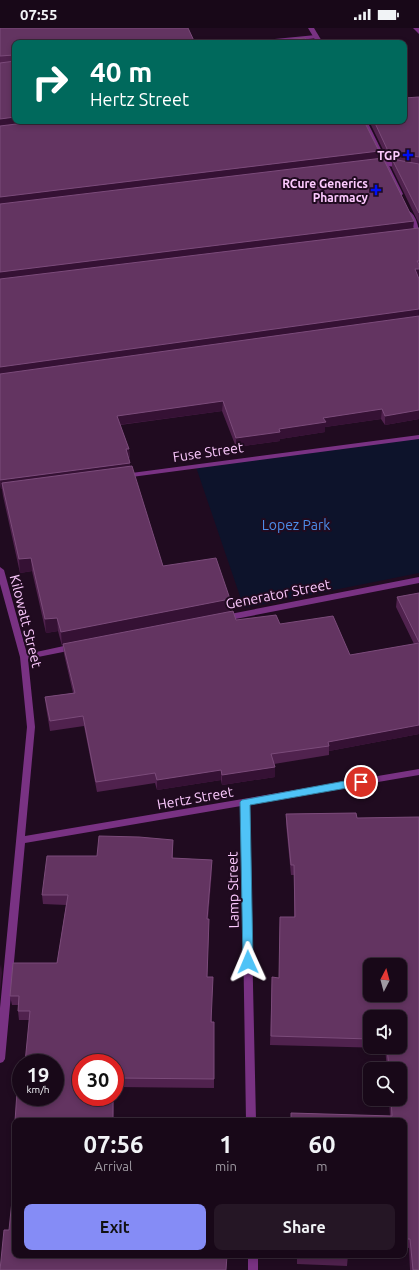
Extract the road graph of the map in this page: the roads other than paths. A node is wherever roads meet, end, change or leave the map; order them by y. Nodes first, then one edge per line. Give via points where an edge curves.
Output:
1 (311, 28) edge
2 (416, 28) edge
3 (419, 32) edge
4 (316, 37) junction
5 (284, 40) edge
6 (318, 40) edge
7 (366, 124) edge
8 (385, 162) junction
9 (369, 164) edge
10 (419, 169) edge
11 (402, 198) edge
12 (405, 204) edge
13 (419, 233) edge
14 (411, 234) edge
15 (419, 437) edge
16 (119, 477) edge
17 (0, 570) edge
18 (419, 580) edge
19 (218, 619) edge
20 (78, 646) edge
21 (24, 657) junction
22 (419, 772) edge
23 (245, 802) junction
24 (22, 840) junction
25 (0, 1059) edge
26 (251, 1118) edge
27 (253, 1258) edge
28 (253, 1270) edge

1 - 4 street
2 - 3 street
4 - 5 street
4 - 6 street
7 - 8 street
8 - 9 street
8 - 10 street
8 - 11 street
12 - 13 street
13 - 14 street
15 - 16 street, Fuse Street
17 - 21 street, Kilowatt Street
18 - 19 street, Generator Street
20 - 21 street
21 - 24 street, Kilowatt Street via 31,728
22 - 23 street, Hertz Street
23 - 24 street, Hertz Street
23 - 26 street, Lamp Street
24 - 25 street, Kilowatt Street
27 - 28 street

